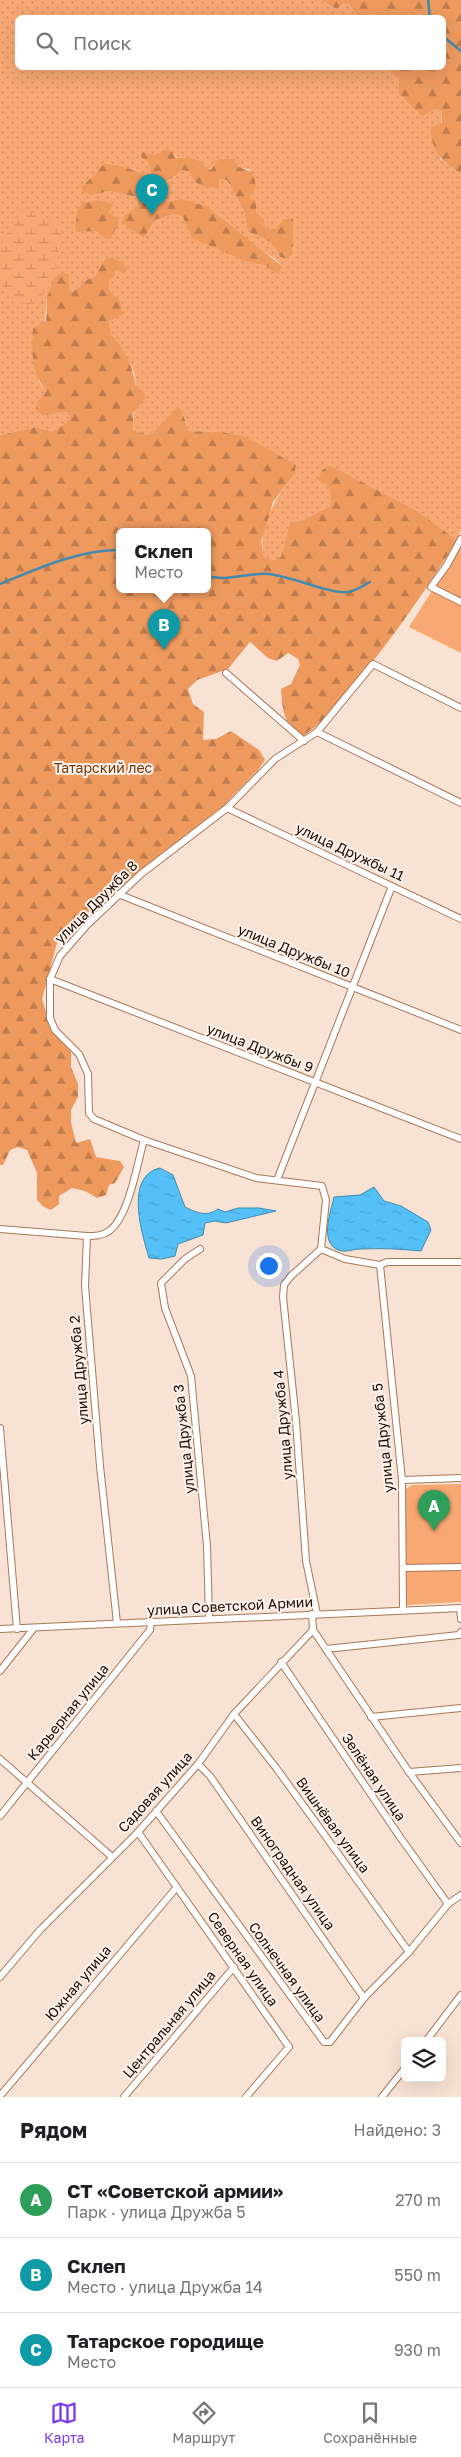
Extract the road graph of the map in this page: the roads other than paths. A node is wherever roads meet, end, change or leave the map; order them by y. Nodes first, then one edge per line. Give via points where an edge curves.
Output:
1 (461, 539) edge
2 (461, 602) edge
3 (226, 673) dead end
4 (461, 708) edge
5 (317, 732) junction
6 (304, 741) junction
7 (461, 803) edge
8 (227, 808) junction
9 (392, 886) junction
10 (118, 894) junction
11 (461, 919) edge
12 (50, 979) junction
13 (352, 988) junction
14 (461, 1030) edge
15 (315, 1083) junction
16 (461, 1139) edge
17 (144, 1140) junction
18 (277, 1180) junction
19 (0, 1229) edge
20 (87, 1236) junction
21 (200, 1249) dead end
22 (321, 1249) junction
23 (461, 1262) edge
24 (380, 1265) junction
25 (0, 1428) edge
26 (461, 1478) edge
27 (402, 1480) junction
28 (461, 1567) edge
29 (404, 1568) junction
30 (460, 1608) edge
31 (403, 1610) junction
32 (315, 1614) junction
33 (209, 1619) junction
34 (461, 1619) edge
35 (150, 1622) junction
36 (116, 1623) junction
37 (17, 1628) junction
38 (34, 1628) junction
39 (0, 1629) edge
40 (313, 1630) junction
41 (461, 1632) edge
42 (326, 1649) junction
43 (281, 1662) junction
44 (0, 1671) edge
45 (461, 1708) edge
46 (234, 1714) junction
47 (371, 1717) junction
48 (0, 1760) edge
49 (198, 1764) junction
50 (461, 1768) edge
51 (409, 1772) junction
52 (27, 1783) junction
53 (156, 1811) junction
54 (0, 1816) edge
55 (138, 1832) junction
56 (461, 1843) edge
57 (111, 1856) junction
58 (177, 1887) junction
59 (461, 1895) edge
60 (448, 1904) junction
61 (409, 1952) junction
62 (234, 1967) junction
63 (0, 1977) edge
64 (461, 1995) edge
65 (364, 1998) junction
66 (429, 2037) edge
67 (401, 2073) edge
68 (0, 2096) edge
69 (124, 2097) edge
70 (246, 2097) edge
71 (382, 2097) edge

1 - 2 street via 431,588
3 - 6 street
4 - 5 street, улица Дружба 8 via 373,664
5 - 6 street, улица Дружба 8
5 - 7 street
6 - 8 street, улица Дружба 8 via 275,759
8 - 9 street, улица Дружбы 11
8 - 10 street, улица Дружба 8 via 166,852
9 - 11 street, улица Дружбы 11
9 - 13 street
10 - 12 street, улица Дружба 8 via 60,956
10 - 13 street, улица Дружбы 10
12 - 15 street, улица Дружбы 9
12 - 17 street, улица Дружба 8 via 50,1018 55,1030 79,1054 88,1074 89,1113 94,1119
13 - 14 street, улица Дружбы 10
13 - 15 street
15 - 16 street, улица Дружбы 9
15 - 18 street
17 - 18 street, улица Дружба 8 via 256,1178
17 - 20 street via 122,1217 110,1230 97,1236
18 - 22 street, улица Дружба 8 via 322,1186 326,1200
19 - 20 street
20 - 36 street, улица Дружба 2 via 85,1286
21 - 33 street, улица Дружба 3 via 184,1259 161,1283 165,1308 191,1376 207,1546
22 - 24 street via 345,1259
22 - 32 street, улица Дружба 4 via 291,1276 284,1285 283,1296 306,1561
23 - 24 street via 387,1262
24 - 27 street, улица Дружба 5
25 - 37 street
26 - 27 street
27 - 29 street, улица Дружба 5
28 - 29 street
29 - 31 street, улица Дружба 5
30 - 31 street, улица Советской Армии
30 - 34 street
31 - 32 street, улица Советской Армии
32 - 33 street, улица Советской Армии
32 - 40 street
33 - 35 street, улица Советской Армии
35 - 36 street, улица Советской Армии
35 - 52 street, Карьерная улица via 150,1630
36 - 38 street, улица Советской Армии
37 - 38 street, улица Советской Армии
37 - 39 street, улица Советской Армии
38 - 44 street
40 - 42 street
40 - 43 street, Садовая улица
41 - 42 street via 459,1635
42 - 47 street
43 - 46 street, Садовая улица
43 - 60 street, Зелёная улица
45 - 47 street
46 - 49 street, Садовая улица
46 - 61 street, Вишнёвая улица
47 - 51 street
48 - 52 street
49 - 53 street, Садовая улица
49 - 65 street, Виноградная улица via 210,1776
50 - 51 street
51 - 56 street
52 - 54 street, Карьерная улица
52 - 57 street
53 - 55 street, Садовая улица
53 - 65 street, Солнечная улица via 324,2042 330,2042
55 - 57 street, Садовая улица
55 - 58 street, Северная улица
57 - 63 street, Садовая улица
58 - 62 street, Северная улица
58 - 68 street, Южная улица
59 - 60 street, Солнечная улица
60 - 61 street, Солнечная улица
61 - 65 street, Солнечная улица
62 - 69 street, Центральная улица
62 - 70 street, Северная улица via 290,2047
64 - 66 street
67 - 71 street

